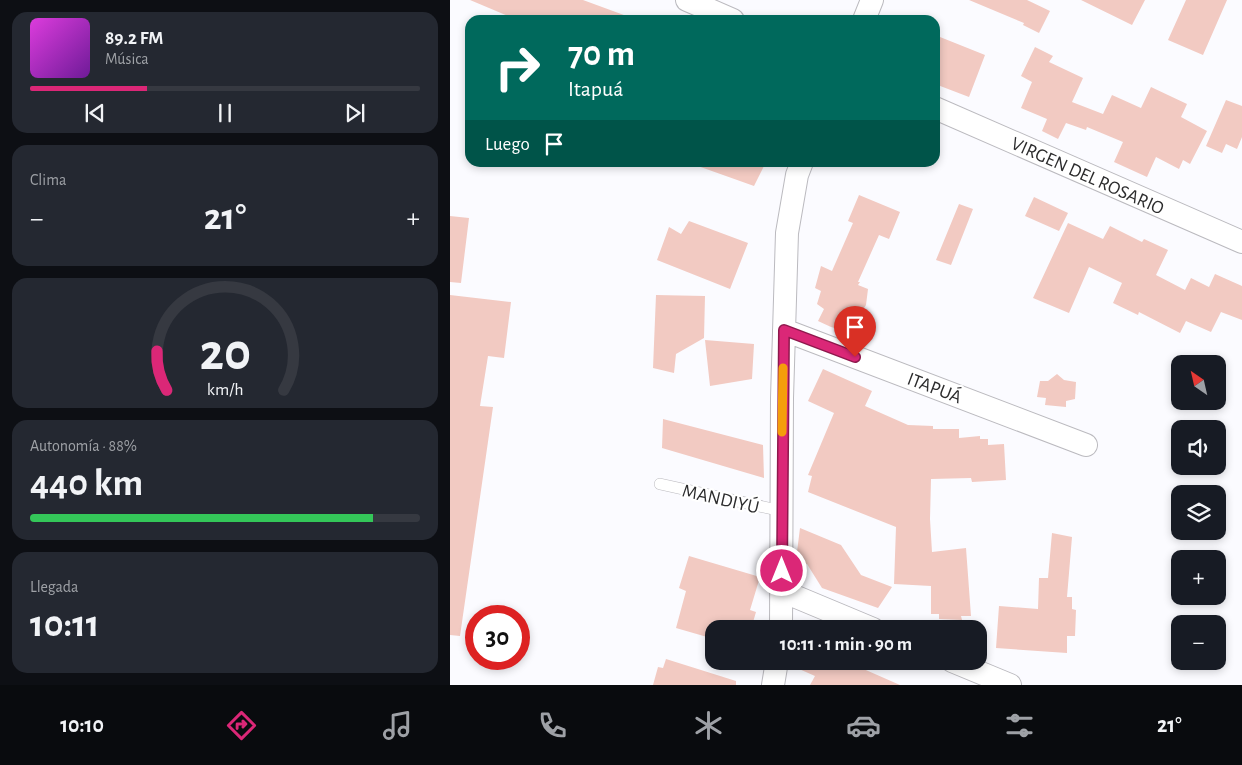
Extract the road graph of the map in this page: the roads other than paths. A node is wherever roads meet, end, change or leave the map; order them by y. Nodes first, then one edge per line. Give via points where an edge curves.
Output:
1 (687, 0) edge
2 (872, 0) edge
3 (722, 15) edge
4 (866, 15) edge
5 (940, 110) edge
6 (800, 167) edge
7 (1242, 242) edge
8 (784, 330) junction
9 (1086, 445) dead end
10 (660, 484) dead end
11 (782, 511) junction
12 (782, 591) junction
13 (781, 620) edge
14 (851, 620) edge
15 (776, 670) edge
16 (974, 670) edge
17 (774, 685) edge
18 (1010, 685) edge

1 - 3 street
2 - 4 street
5 - 7 street, VIRGEN DEL ROSARIO
6 - 8 street via 786,233
8 - 9 street, ITAPUÁ
8 - 11 street
10 - 11 lane, MANDIYÚ
11 - 12 street
12 - 13 street
12 - 14 street
15 - 17 street
16 - 18 street

